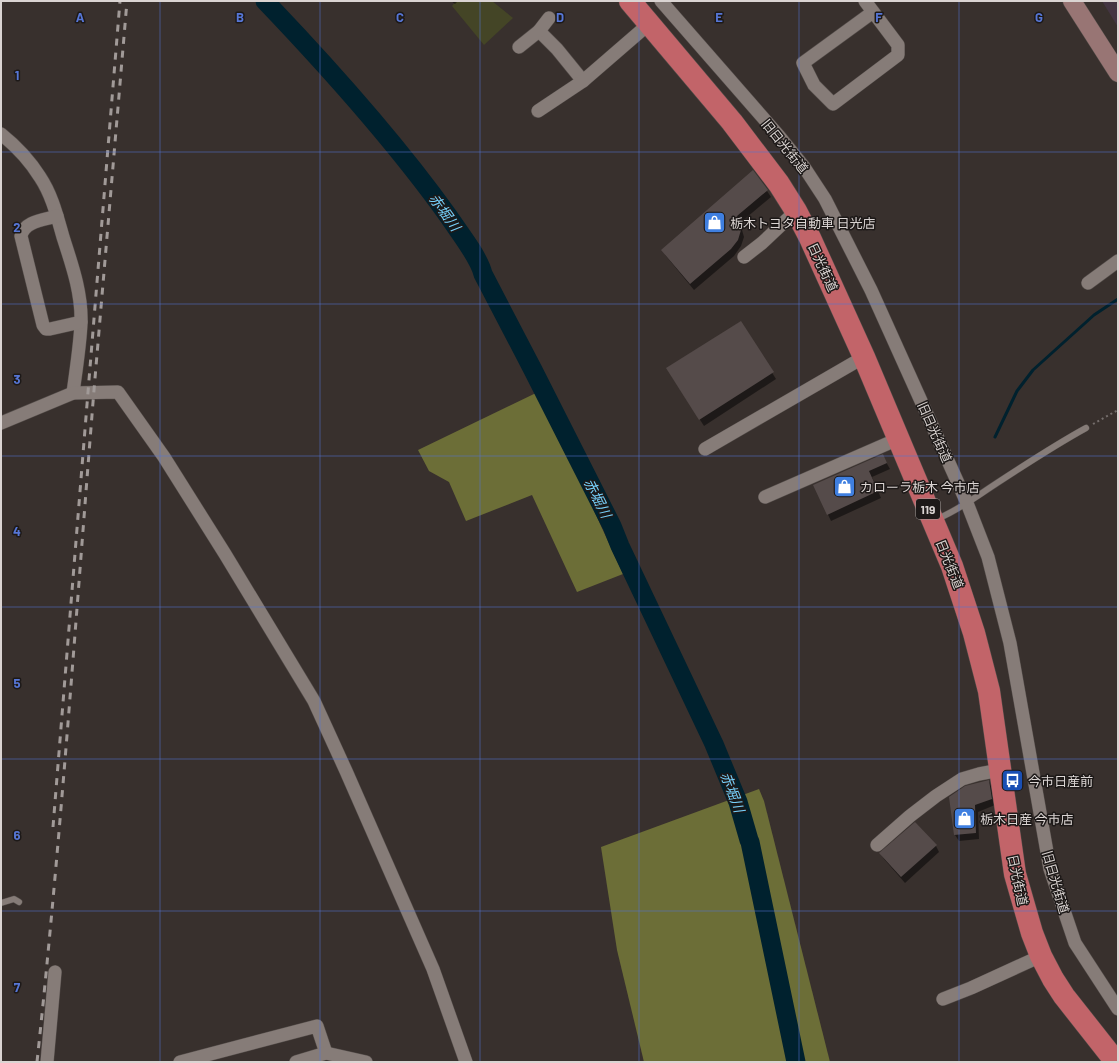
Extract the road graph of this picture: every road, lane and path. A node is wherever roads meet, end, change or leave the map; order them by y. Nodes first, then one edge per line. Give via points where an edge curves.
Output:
1 (630, 1) edge
2 (661, 1) edge
3 (865, 1) edge
4 (1072, 1) edge
5 (1086, 1) edge
6 (873, 12) junction
7 (549, 18) dead end
8 (650, 24) junction
9 (539, 31) junction
10 (519, 47) dead end
11 (1118, 50) edge
12 (1118, 73) edge
13 (583, 82) junction
14 (538, 111) dead end
15 (1, 134) edge
16 (796, 211) junction
17 (57, 216) junction
18 (744, 257) dead end
19 (1118, 261) edge
20 (1088, 283) dead end
21 (81, 322) junction
22 (864, 357) junction
23 (73, 393) junction
24 (1118, 410) edge
25 (1, 423) edge
26 (1086, 428) joint
27 (898, 439) junction
28 (705, 449) dead end
29 (765, 497) dead end
30 (967, 503) junction
31 (933, 521) junction
32 (1000, 770) junction
33 (877, 845) dead end
34 (19, 902) dead end
35 (1, 903) edge
36 (1041, 956) junction
37 (55, 972) dead end
38 (943, 999) dead end
39 (1118, 1009) edge
40 (326, 1053) junction
41 (216, 1057) edge
42 (47, 1062) edge
43 (180, 1062) edge
44 (296, 1062) edge
45 (366, 1062) edge
46 (466, 1062) edge
47 (1116, 1062) edge

1 - 8 highway, 日光街道 / 119
2 - 30 street, 旧日光街道 via 804,167 825,199 870,290
3 - 6 street
4 - 12 street
5 - 11 street
6 - 6 street via 898,45 898,55 833,104 814,85 803,63
7 - 9 street
8 - 13 street
8 - 16 highway, 日光街道 / 119 via 732,122
9 - 10 street
9 - 13 street
13 - 14 street
15 - 17 street via 19,150 40,176
16 - 18 street
16 - 22 highway, 日光街道 / 119
17 - 21 street via 78,291
17 - 21 street via 27,225 21,236 43,325 50,329
19 - 20 street
21 - 23 street
22 - 27 highway, 日光街道 / 119
22 - 28 street
23 - 25 street
23 - 46 street via 118,392 164,457 314,701 433,969
24 - 26 path
26 - 30 lane via 1050,448
27 - 29 street
27 - 31 highway, 日光街道 / 119
30 - 31 lane
30 - 39 street, 旧日光街道 via 988,557 1010,643 1050,869 1076,943
31 - 32 highway, 日光街道 / 119 via 952,566 974,633 988,691
32 - 33 street via 962,779 910,816
32 - 36 highway, 日光街道 / 119 via 1015,874
34 - 35 lane via 14,899
36 - 38 street
36 - 47 highway, 日光街道 / 119 via 1064,996
37 - 42 street
40 - 41 street via 317,1026
40 - 44 street
40 - 45 street
41 - 43 street

